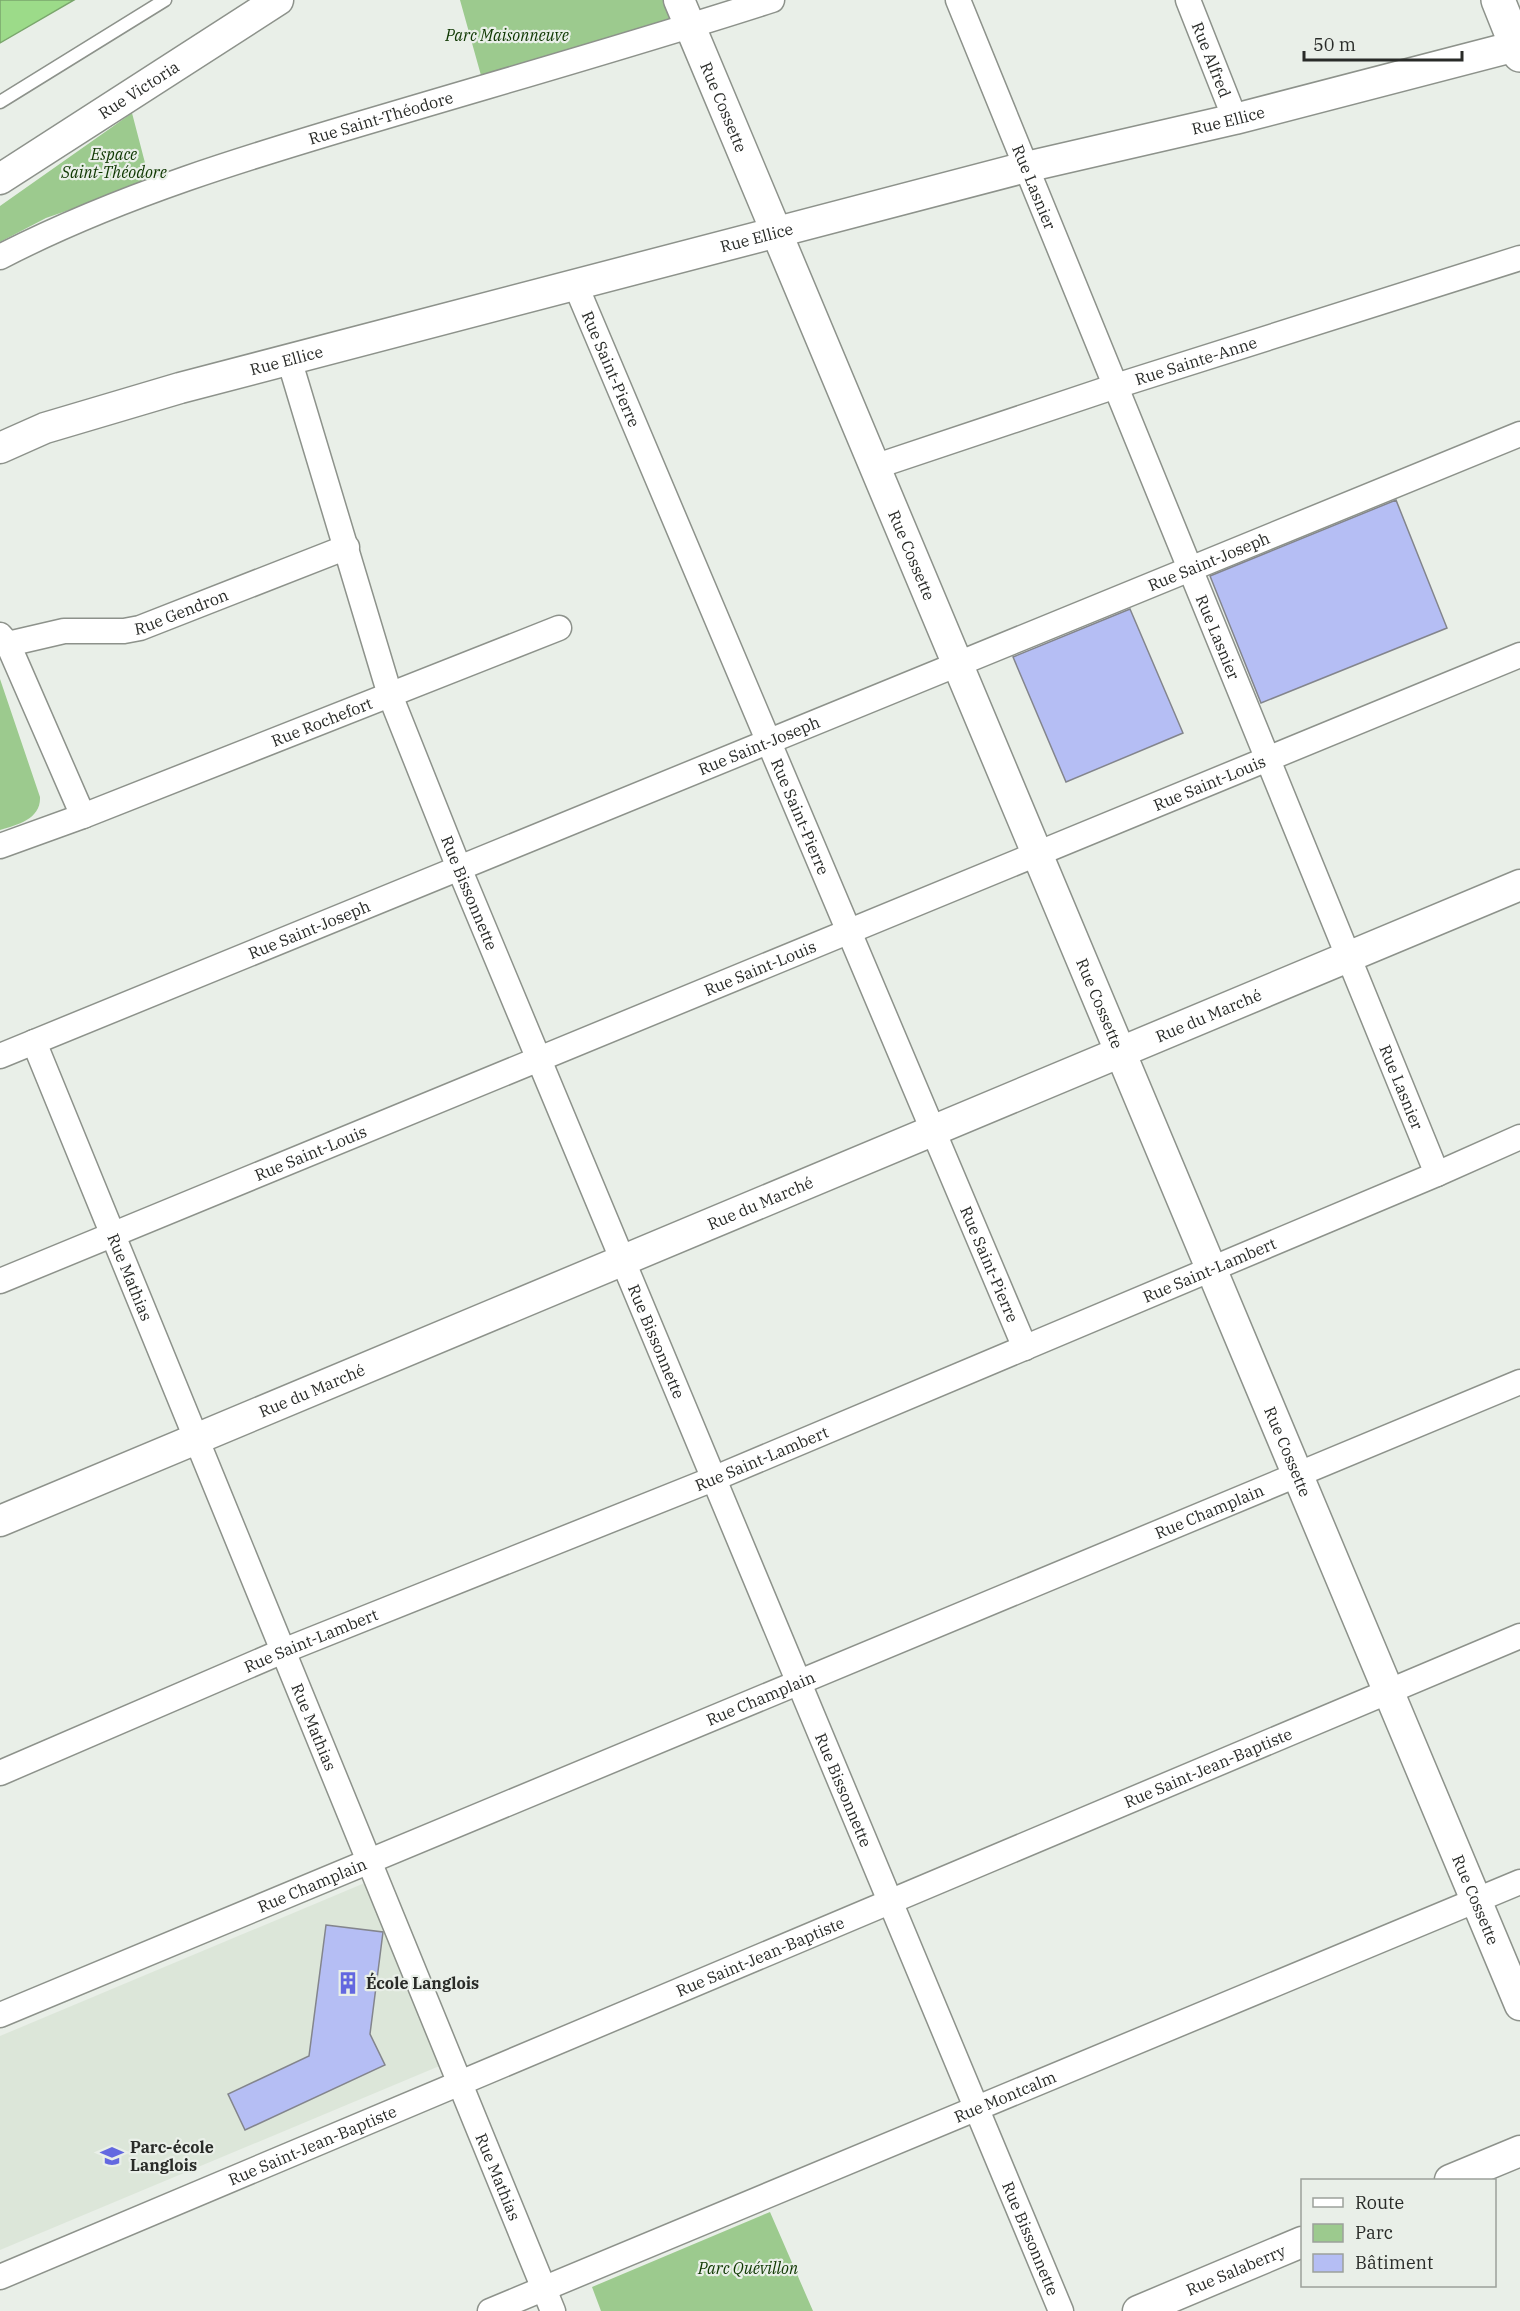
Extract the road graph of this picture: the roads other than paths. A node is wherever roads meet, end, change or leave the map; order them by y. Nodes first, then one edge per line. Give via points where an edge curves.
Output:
1 (165, 0) edge
2 (278, 0) edge
3 (772, 0) edge
4 (958, 0) edge
5 (1188, 0) edge
6 (1498, 0) edge
7 (684, 13) edge
8 (1519, 49) edge
9 (0, 102) edge
10 (1234, 119) junction
11 (1026, 167) junction
12 (0, 179) edge
13 (776, 233) junction
14 (0, 256) edge
15 (1520, 258) edge
16 (576, 286) junction
17 (290, 359) junction
18 (1116, 386) junction
19 (1520, 434) edge
20 (0, 448) edge
21 (874, 467) junction
22 (347, 547) junction
23 (1190, 569) junction
24 (559, 628) dead end
25 (4, 640) edge
26 (1520, 655) edge
27 (957, 664) junction
28 (390, 696) junction
29 (768, 741) junction
30 (1268, 759) junction
31 (83, 816) junction
32 (0, 846) edge
33 (1037, 854) junction
34 (459, 868) junction
35 (1520, 885) edge
36 (849, 931) junction
37 (1349, 957) junction
38 (34, 1042) junction
39 (1120, 1053) junction
40 (0, 1056) edge
41 (538, 1059) junction
42 (933, 1131) junction
43 (1520, 1137) edge
44 (1437, 1174) junction
45 (113, 1234) junction
46 (622, 1260) junction
47 (1211, 1269) junction
48 (0, 1281) edge
49 (1025, 1348) junction
50 (1520, 1382) edge
51 (196, 1438) junction
52 (1297, 1474) junction
53 (713, 1479) junction
54 (0, 1521) edge
55 (1520, 1635) edge
56 (283, 1651) junction
57 (799, 1682) junction
58 (1388, 1691) junction
59 (0, 1773) edge
60 (369, 1861) junction
61 (1520, 1882) edge
62 (1476, 1900) junction
63 (890, 1902) junction
64 (1520, 2005) edge
65 (0, 2015) edge
66 (460, 2083) junction
67 (976, 2108) junction
68 (1520, 2151) edge
69 (1455, 2179) edge
70 (1301, 2242) edge
71 (0, 2277) edge
72 (544, 2288) junction
73 (490, 2311) edge
74 (554, 2311) edge
75 (1061, 2311) edge
76 (1138, 2311) edge

1 - 9 lane
2 - 12 street, Rue Victoria
3 - 7 street, Rue Saint-Théodore
4 - 11 street, Rue Lasnier
5 - 10 street, Rue Alfred
6 - 8 main road
7 - 13 street, Rue Cossette
7 - 14 street, Rue Saint-Théodore via 113,206
8 - 10 street, Rue Ellice
10 - 11 street, Rue Ellice
11 - 13 street, Rue Ellice
11 - 18 street, Rue Lasnier
13 - 16 street, Rue Ellice
13 - 21 street, Rue Cossette
15 - 18 street, Rue Sainte-Anne
16 - 17 street, Rue Ellice
16 - 29 street, Rue Saint-Pierre
17 - 20 street, Rue Ellice via 45,428
17 - 22 street, Rue Bissonnette
18 - 21 street, Rue Sainte-Anne
18 - 23 street, Rue Lasnier
19 - 23 street, Rue Saint-Joseph
21 - 27 street, Rue Cossette
22 - 25 street, Rue Gendron via 140,628 64,631
22 - 28 street, Rue Bissonnette
23 - 27 street, Rue Saint-Joseph
23 - 30 street, Rue Lasnier
24 - 28 street, Rue Rochefort
25 - 31 street
26 - 30 street, Rue Saint-Louis
27 - 29 street, Rue Saint-Joseph
27 - 33 street, Rue Cossette
28 - 31 street, Rue Rochefort
28 - 34 street, Rue Bissonnette
29 - 34 street, Rue Saint-Joseph
29 - 36 street, Rue Saint-Pierre
30 - 33 street, Rue Saint-Louis
30 - 37 street, Rue Lasnier
31 - 32 street, Rue Rochefort
33 - 36 street, Rue Saint-Louis
33 - 39 street, Rue Cossette
34 - 38 street, Rue Saint-Joseph
34 - 41 street, Rue Bissonnette
35 - 37 street, Rue du Marché
36 - 41 street, Rue Saint-Louis
36 - 42 street, Rue Saint-Pierre
37 - 39 street, Rue du Marché
37 - 44 street, Rue Lasnier
38 - 40 street, Rue Saint-Joseph
38 - 45 street, Rue Mathias
39 - 42 street, Rue du Marché
39 - 47 street, Rue Cossette
41 - 45 street, Rue Saint-Louis
41 - 46 street, Rue Bissonnette
42 - 46 street, Rue du Marché
42 - 49 street, Rue Saint-Pierre
43 - 44 street, Rue Saint-Lambert
44 - 47 street, Rue Saint-Lambert
45 - 48 street, Rue Saint-Louis
45 - 51 street, Rue Mathias
46 - 51 street, Rue du Marché
46 - 53 street, Rue Bissonnette
47 - 49 street, Rue Saint-Lambert
47 - 52 street, Rue Cossette
49 - 53 street, Rue Saint-Lambert
50 - 52 street, Rue Champlain
51 - 54 street, Rue du Marché
51 - 56 street, Rue Mathias
52 - 57 street, Rue Champlain
52 - 58 street, Rue Cossette
53 - 56 street, Rue Saint-Lambert
53 - 57 street, Rue Bissonnette
55 - 58 street, Rue Saint-Jean-Baptiste
56 - 59 street, Rue Saint-Lambert
56 - 60 street, Rue Mathias
57 - 60 street, Rue Champlain
57 - 63 street, Rue Bissonnette
58 - 62 street, Rue Cossette
58 - 63 street, Rue Saint-Jean-Baptiste
60 - 65 street, Rue Champlain
60 - 66 street, Rue Mathias
61 - 62 street, Rue Montcalm
62 - 64 street, Rue Cossette
62 - 67 street, Rue Montcalm
63 - 66 street, Rue Saint-Jean-Baptiste
63 - 67 street, Rue Bissonnette
66 - 71 street, Rue Saint-Jean-Baptiste
66 - 72 street, Rue Mathias
67 - 72 street, Rue Montcalm
67 - 75 street, Rue Bissonnette
68 - 69 street
70 - 76 street, Rue Salaberry
72 - 73 street, Rue Montcalm
72 - 74 street, Rue Mathias

